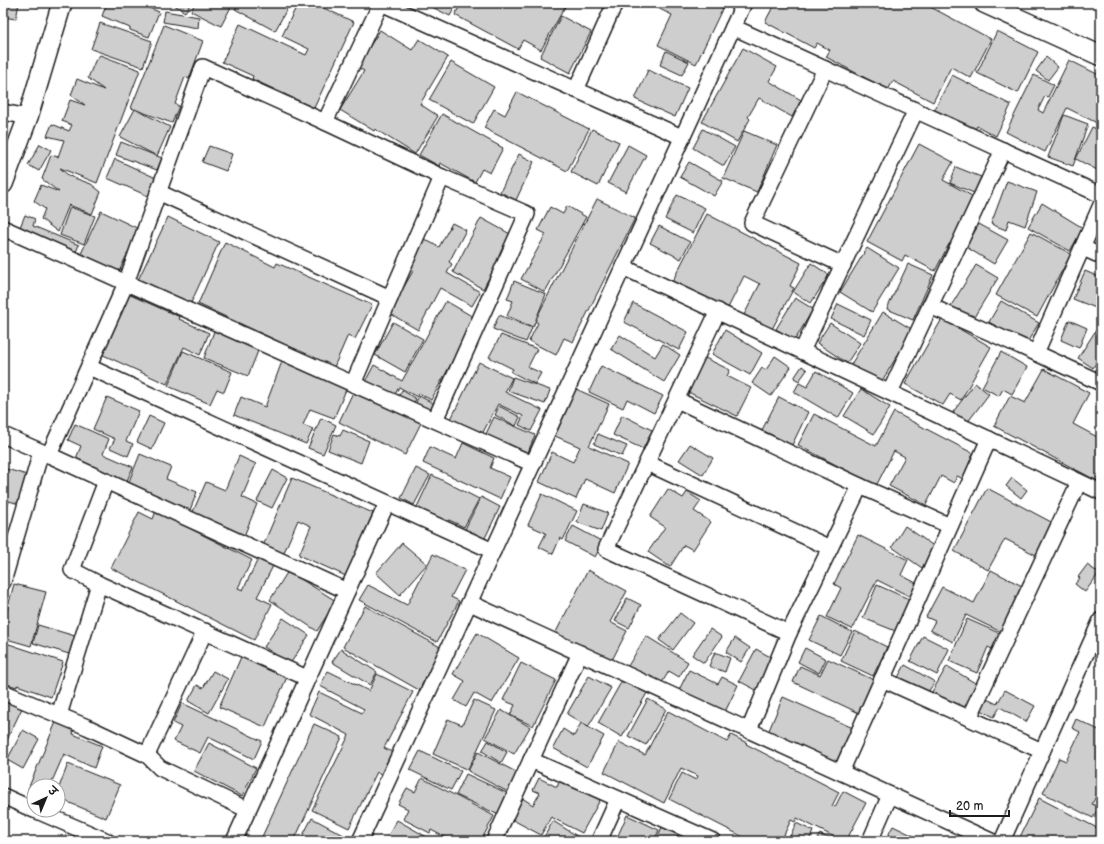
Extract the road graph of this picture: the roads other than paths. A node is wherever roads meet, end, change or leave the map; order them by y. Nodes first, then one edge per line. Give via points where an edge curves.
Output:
1 (62, 3) edge
2 (381, 3) edge
3 (616, 3) edge
4 (744, 3) edge
5 (984, 3) edge
6 (1014, 3) edge
7 (733, 27) junction
8 (1101, 43) edge
9 (1101, 56) edge
10 (825, 69) junction
11 (576, 90) junction
12 (916, 110) junction
13 (3, 112) edge
14 (28, 117) junction
15 (324, 122) junction
16 (682, 138) junction
17 (1003, 150) junction
18 (442, 177) junction
19 (3, 184) edge
20 (158, 192) junction
21 (1101, 195) edge
22 (1101, 206) edge
23 (3, 228) edge
24 (1083, 248) junction
25 (1101, 256) edge
26 (843, 264) junction
27 (623, 267) junction
28 (126, 283) junction
29 (390, 298) junction
30 (930, 306) junction
31 (718, 312) junction
32 (802, 351) junction
33 (1036, 353) junction
34 (89, 367) junction
35 (1101, 383) edge
36 (353, 384) junction
37 (890, 392) junction
38 (676, 400) junction
39 (435, 420) junction
40 (3, 435) edge
41 (989, 439) junction
42 (45, 454) junction
43 (647, 463) junction
44 (533, 464) junction
45 (106, 481) junction
46 (1079, 482) junction
47 (860, 486) junction
48 (1101, 492) edge
49 (387, 502) junction
50 (950, 526) junction
51 (830, 548) junction
52 (493, 551) junction
53 (3, 582) edge
54 (99, 584) junction
55 (347, 591) junction
56 (470, 603) junction
57 (1101, 620) edge
58 (205, 631) junction
59 (790, 633) junction
60 (1097, 639) edge
61 (580, 653) junction
62 (307, 678) junction
63 (882, 679) junction
64 (3, 692) edge
65 (59, 715) junction
66 (970, 718) junction
67 (749, 730) junction
68 (1042, 751) junction
69 (147, 755) junction
70 (531, 760) junction
71 (841, 772) junction
72 (890, 795) junction
73 (3, 796) edge
74 (618, 799) junction
75 (26, 806) edge
76 (248, 810) junction
77 (53, 818) edge
78 (107, 841) edge
79 (234, 841) edge
80 (360, 841) edge
81 (494, 841) edge
82 (599, 841) edge
83 (713, 841) edge
84 (870, 841) edge
85 (991, 841) edge
86 (1002, 841) edge

1 - 14 street
2 - 11 street
2 - 15 street
3 - 11 street
4 - 7 street
5 - 9 street
6 - 8 street
7 - 10 street
7 - 16 street
10 - 12 street
10 - 26 street via 752,223
11 - 16 street
12 - 17 street
12 - 26 street
13 - 14 street
14 - 19 street
15 - 18 street
15 - 20 street via 203,67
16 - 27 street
17 - 21 street
17 - 30 street
18 - 29 street
18 - 39 street via 527,214
20 - 28 street
20 - 29 street
22 - 24 street
23 - 28 street
24 - 25 street
24 - 33 street
26 - 32 street
27 - 31 street
27 - 44 street
28 - 34 street
28 - 36 street
29 - 36 street
30 - 33 street
30 - 37 street
31 - 32 street
31 - 38 street
32 - 37 street
33 - 35 street
34 - 42 street
34 - 49 street
36 - 39 street
37 - 41 street
38 - 43 street
38 - 47 street
39 - 44 street
40 - 42 street
41 - 46 street
41 - 50 street
42 - 45 street
42 - 53 street
43 - 51 street
43 - 59 street via 606,550
44 - 52 street
45 - 54 street via 72,570
45 - 55 street
46 - 48 street
46 - 66 street
47 - 50 street
47 - 51 street
49 - 52 street
49 - 55 street
50 - 63 street
51 - 59 street
52 - 56 street
54 - 58 street
54 - 65 street
55 - 62 street
56 - 61 street
56 - 80 street
57 - 60 street
58 - 62 street
58 - 69 street
59 - 67 street
60 - 68 street
61 - 67 street
61 - 70 street
62 - 76 street
63 - 66 street
63 - 71 street
64 - 65 street
65 - 69 street
66 - 68 street
67 - 71 street
68 - 86 street
69 - 76 street via 160,768
70 - 74 street
70 - 81 street
71 - 72 street
72 - 84 street
72 - 85 street
73 - 75 street
74 - 82 street
74 - 83 street
76 - 79 street
77 - 78 street

